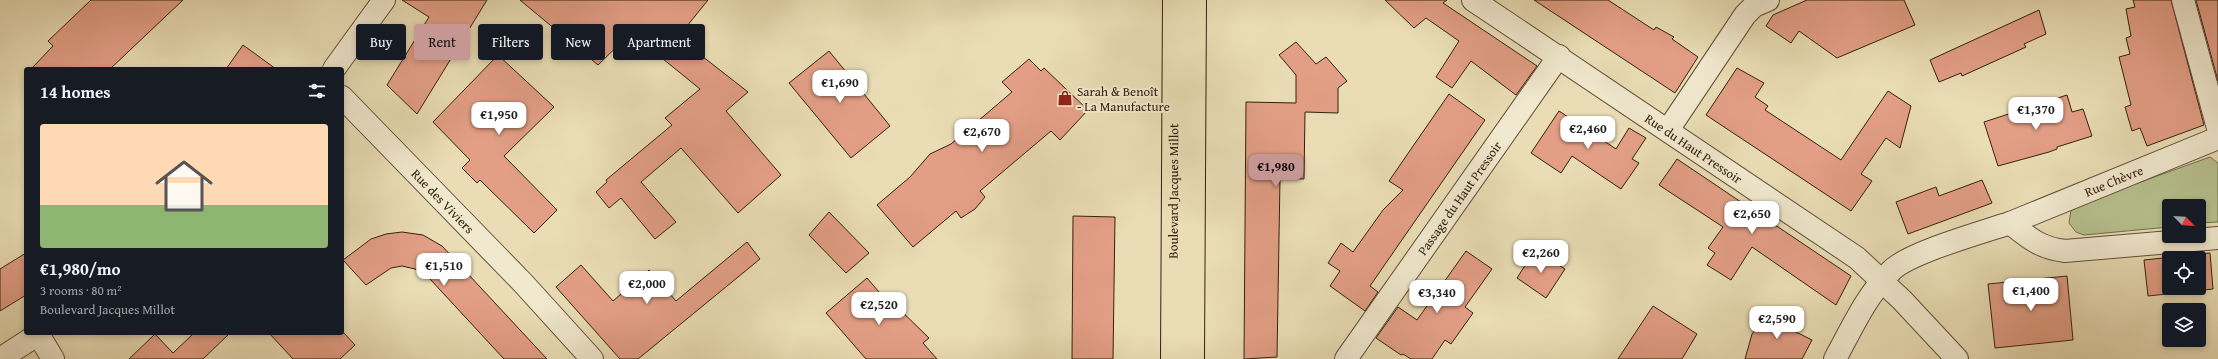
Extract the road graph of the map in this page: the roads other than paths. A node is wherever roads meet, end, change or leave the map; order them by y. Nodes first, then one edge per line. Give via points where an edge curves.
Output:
1 (384, 0) edge
2 (1174, 0) edge
3 (1195, 0) edge
4 (1473, 0) edge
5 (1768, 0) edge
6 (2183, 0) edge
7 (1559, 56) junction
8 (335, 67) edge
9 (344, 100) edge
10 (2218, 128) edge
11 (1668, 130) junction
12 (2218, 138) edge
13 (2010, 223) junction
14 (2218, 238) edge
15 (1882, 281) junction
16 (37, 335) edge
17 (40, 335) edge
18 (0, 359) edge
19 (53, 359) edge
20 (592, 359) edge
21 (1172, 359) edge
22 (1193, 359) edge
23 (1346, 359) edge
24 (1835, 359) edge
25 (1957, 359) edge

1 - 8 street
2 - 21 main road, Boulevard Jacques Millot
3 - 22 main road, Boulevard Jacques Millot
4 - 7 street, Rue du Haut Pressoir
5 - 11 street via 1754,6 1745,15
6 - 10 street
7 - 11 street, Rue du Haut Pressoir
7 - 23 street, Passage du Haut Pressoir
9 - 20 street, Rue des Viviers via 523,283
11 - 15 street, Rue du Haut Pressoir via 1857,258
12 - 13 street, Rue Chèvre
13 - 14 street via 2035,243 2049,249 2066,251
13 - 15 street, Rue Chèvre via 1919,255 1896,266
15 - 24 street, Rue Chèvre via 1868,297
15 - 25 street, Rue du Haut Pressoir
16 - 18 street
17 - 19 street

